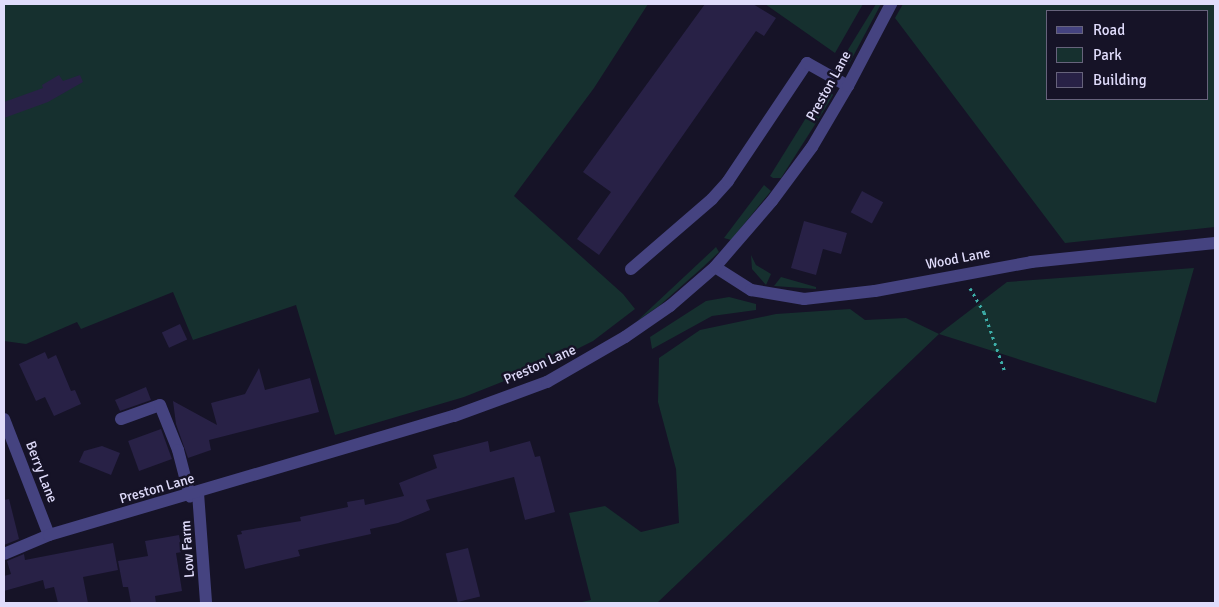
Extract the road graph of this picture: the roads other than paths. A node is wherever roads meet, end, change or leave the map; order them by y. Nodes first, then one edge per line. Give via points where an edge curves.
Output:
1 (891, 4) edge
2 (848, 86) junction
3 (1215, 243) edge
4 (715, 267) junction
5 (631, 269) dead end
6 (4, 419) edge
7 (121, 419) dead end
8 (194, 494) junction
9 (49, 535) junction
10 (4, 554) edge
11 (206, 603) edge

1 - 2 street, Preston Lane
2 - 4 street, Preston Lane via 812,147 772,202
2 - 5 street via 807,62 728,181 712,199
3 - 4 street, Wood Lane via 1031,262 874,291 804,299 750,290
4 - 8 street, Preston Lane via 670,306 626,337 547,382 428,424
6 - 9 street, Berry Lane
7 - 8 street, Low Farm via 160,405
8 - 9 street, Preston Lane
8 - 11 street, Low Farm
9 - 10 street, Preston Lane

